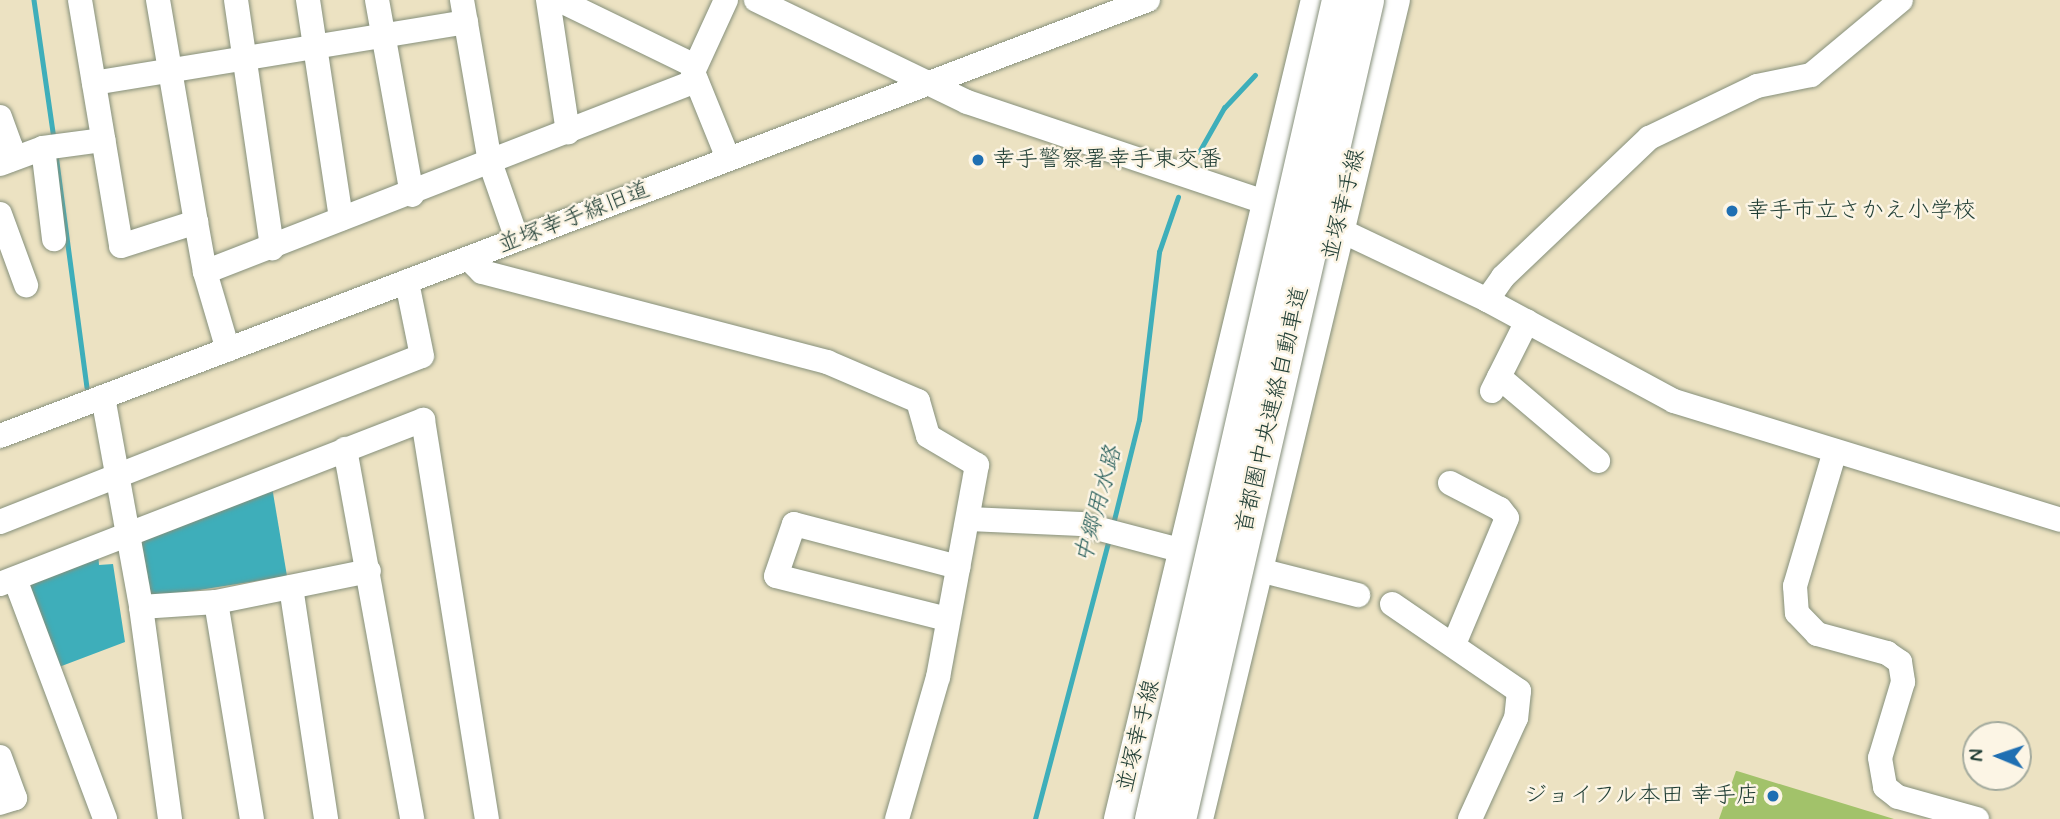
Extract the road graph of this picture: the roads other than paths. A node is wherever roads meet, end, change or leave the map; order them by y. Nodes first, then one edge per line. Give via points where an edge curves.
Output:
1 (80, 0) edge
2 (158, 0) edge
3 (236, 0) edge
4 (308, 0) edge
5 (377, 0) edge
6 (548, 0) edge
7 (559, 0) edge
8 (726, 0) edge
9 (756, 0) edge
10 (1148, 0) edge
11 (1304, 0) edge
12 (1315, 0) edge
13 (1339, 0) edge
14 (1366, 0) edge
15 (1395, 0) edge
16 (1902, 0) edge
17 (464, 11) edge
18 (385, 38) junction
19 (1306, 39) junction
20 (313, 50) junction
21 (243, 60) junction
22 (168, 72) junction
23 (694, 73) junction
24 (94, 83) junction
25 (925, 84) junction
26 (0, 117) edge
27 (568, 133) junction
28 (103, 140) junction
29 (43, 148) junction
30 (728, 158) junction
31 (5, 162) edge
32 (490, 162) junction
33 (412, 195) junction
34 (1267, 203) junction
35 (0, 214) edge
36 (341, 219) junction
37 (196, 222) junction
38 (1338, 227) junction
39 (54, 239) dead end
40 (517, 239) junction
41 (272, 248) junction
42 (469, 258) junction
43 (205, 272) junction
44 (407, 282) junction
45 (26, 285) dead end
46 (1487, 300) junction
47 (1527, 321) junction
48 (228, 350) junction
49 (103, 397) junction
50 (0, 436) edge
51 (1210, 443) junction
52 (345, 449) junction
53 (1835, 451) junction
54 (1598, 461) dead end
55 (118, 476) junction
56 (1450, 483) dead end
57 (969, 519) junction
58 (2060, 520) edge
59 (0, 522) edge
60 (127, 533) junction
61 (1183, 551) junction
62 (958, 567) junction
63 (1256, 569) junction
64 (369, 571) junction
65 (7, 581) edge
66 (291, 587) junction
67 (1358, 594) dead end
68 (216, 602) junction
69 (1392, 604) dead end
70 (141, 607) junction
71 (947, 619) junction
72 (1454, 643) junction
73 (0, 757) edge
74 (0, 803) edge
75 (105, 819) edge
76 (170, 819) edge
77 (252, 819) edge
78 (326, 819) edge
79 (412, 819) edge
80 (487, 819) edge
81 (897, 819) edge
82 (1119, 819) edge
83 (1152, 819) edge
84 (1178, 819) edge
85 (1198, 819) edge
86 (1469, 819) edge
87 (1977, 819) edge

1 - 24 street
2 - 22 street
3 - 21 street
4 - 20 street
5 - 18 street
6 - 27 street
7 - 23 street
8 - 23 street
9 - 25 street
10 - 25 street, 並塚幸手線旧道
11 - 19 street
12 - 19 main road, 並塚幸手線
13 - 83 highway, 首都圏中央連絡自動車道, bridge
14 - 84 highway, 首都圏中央連絡自動車道, bridge
15 - 38 main road, 並塚幸手線
16 - 46 street via 1815,83 1757,86 1649,138 1503,277
17 - 18 street
17 - 32 street
18 - 20 street
18 - 33 street
19 - 34 main road, 並塚幸手線
20 - 21 street
20 - 36 street
21 - 22 street
21 - 41 street
22 - 24 street
22 - 37 street
23 - 27 street
23 - 30 street
24 - 28 street
25 - 30 street, 並塚幸手線旧道
25 - 34 street
26 - 31 street via 11,147
27 - 32 street
28 - 29 street
28 - 37 street via 121,246
29 - 31 street
29 - 39 street
30 - 40 street, 並塚幸手線旧道
32 - 33 street
32 - 40 street
33 - 36 street
34 - 38 street
34 - 51 main road, 並塚幸手線
35 - 45 street
36 - 41 street
37 - 43 street
38 - 46 street
38 - 51 main road via 1319,230 1299,243 1272,330 1237,370
38 - 63 main road, 並塚幸手線
40 - 42 street, 並塚幸手線旧道
41 - 43 street
42 - 44 street, 並塚幸手線旧道
42 - 57 street via 482,271 827,362 918,401 928,436 977,465
43 - 48 street
44 - 48 street, 並塚幸手線旧道
44 - 55 street via 422,356
46 - 47 street
47 - 53 street via 1674,401
47 - 54 street via 1495,384
48 - 49 street, 並塚幸手線旧道
49 - 50 street, 並塚幸手線旧道
49 - 55 street
51 - 61 main road, 並塚幸手線
52 - 60 street
52 - 64 street
52 - 80 street via 423,421
53 - 58 street
53 - 87 street via 1796,586 1797,613 1801,622 1818,634 1887,653 1900,662 1903,682 1880,758 1885,787 1898,797
55 - 59 street
55 - 60 street
56 - 72 street via 1500,509 1507,518
57 - 61 street via 1052,521
57 - 62 street
60 - 65 street
60 - 70 street
61 - 63 street
61 - 82 main road, 並塚幸手線
62 - 71 street
62 - 71 street via 794,524 776,576
63 - 67 street
63 - 85 main road, 並塚幸手線
64 - 66 street
64 - 79 street
65 - 75 street
66 - 68 street
66 - 78 street
68 - 70 street
68 - 77 street
69 - 72 street
70 - 76 street
71 - 81 street via 939,677
72 - 86 street via 1519,691 1516,718
73 - 74 street via 15,798

